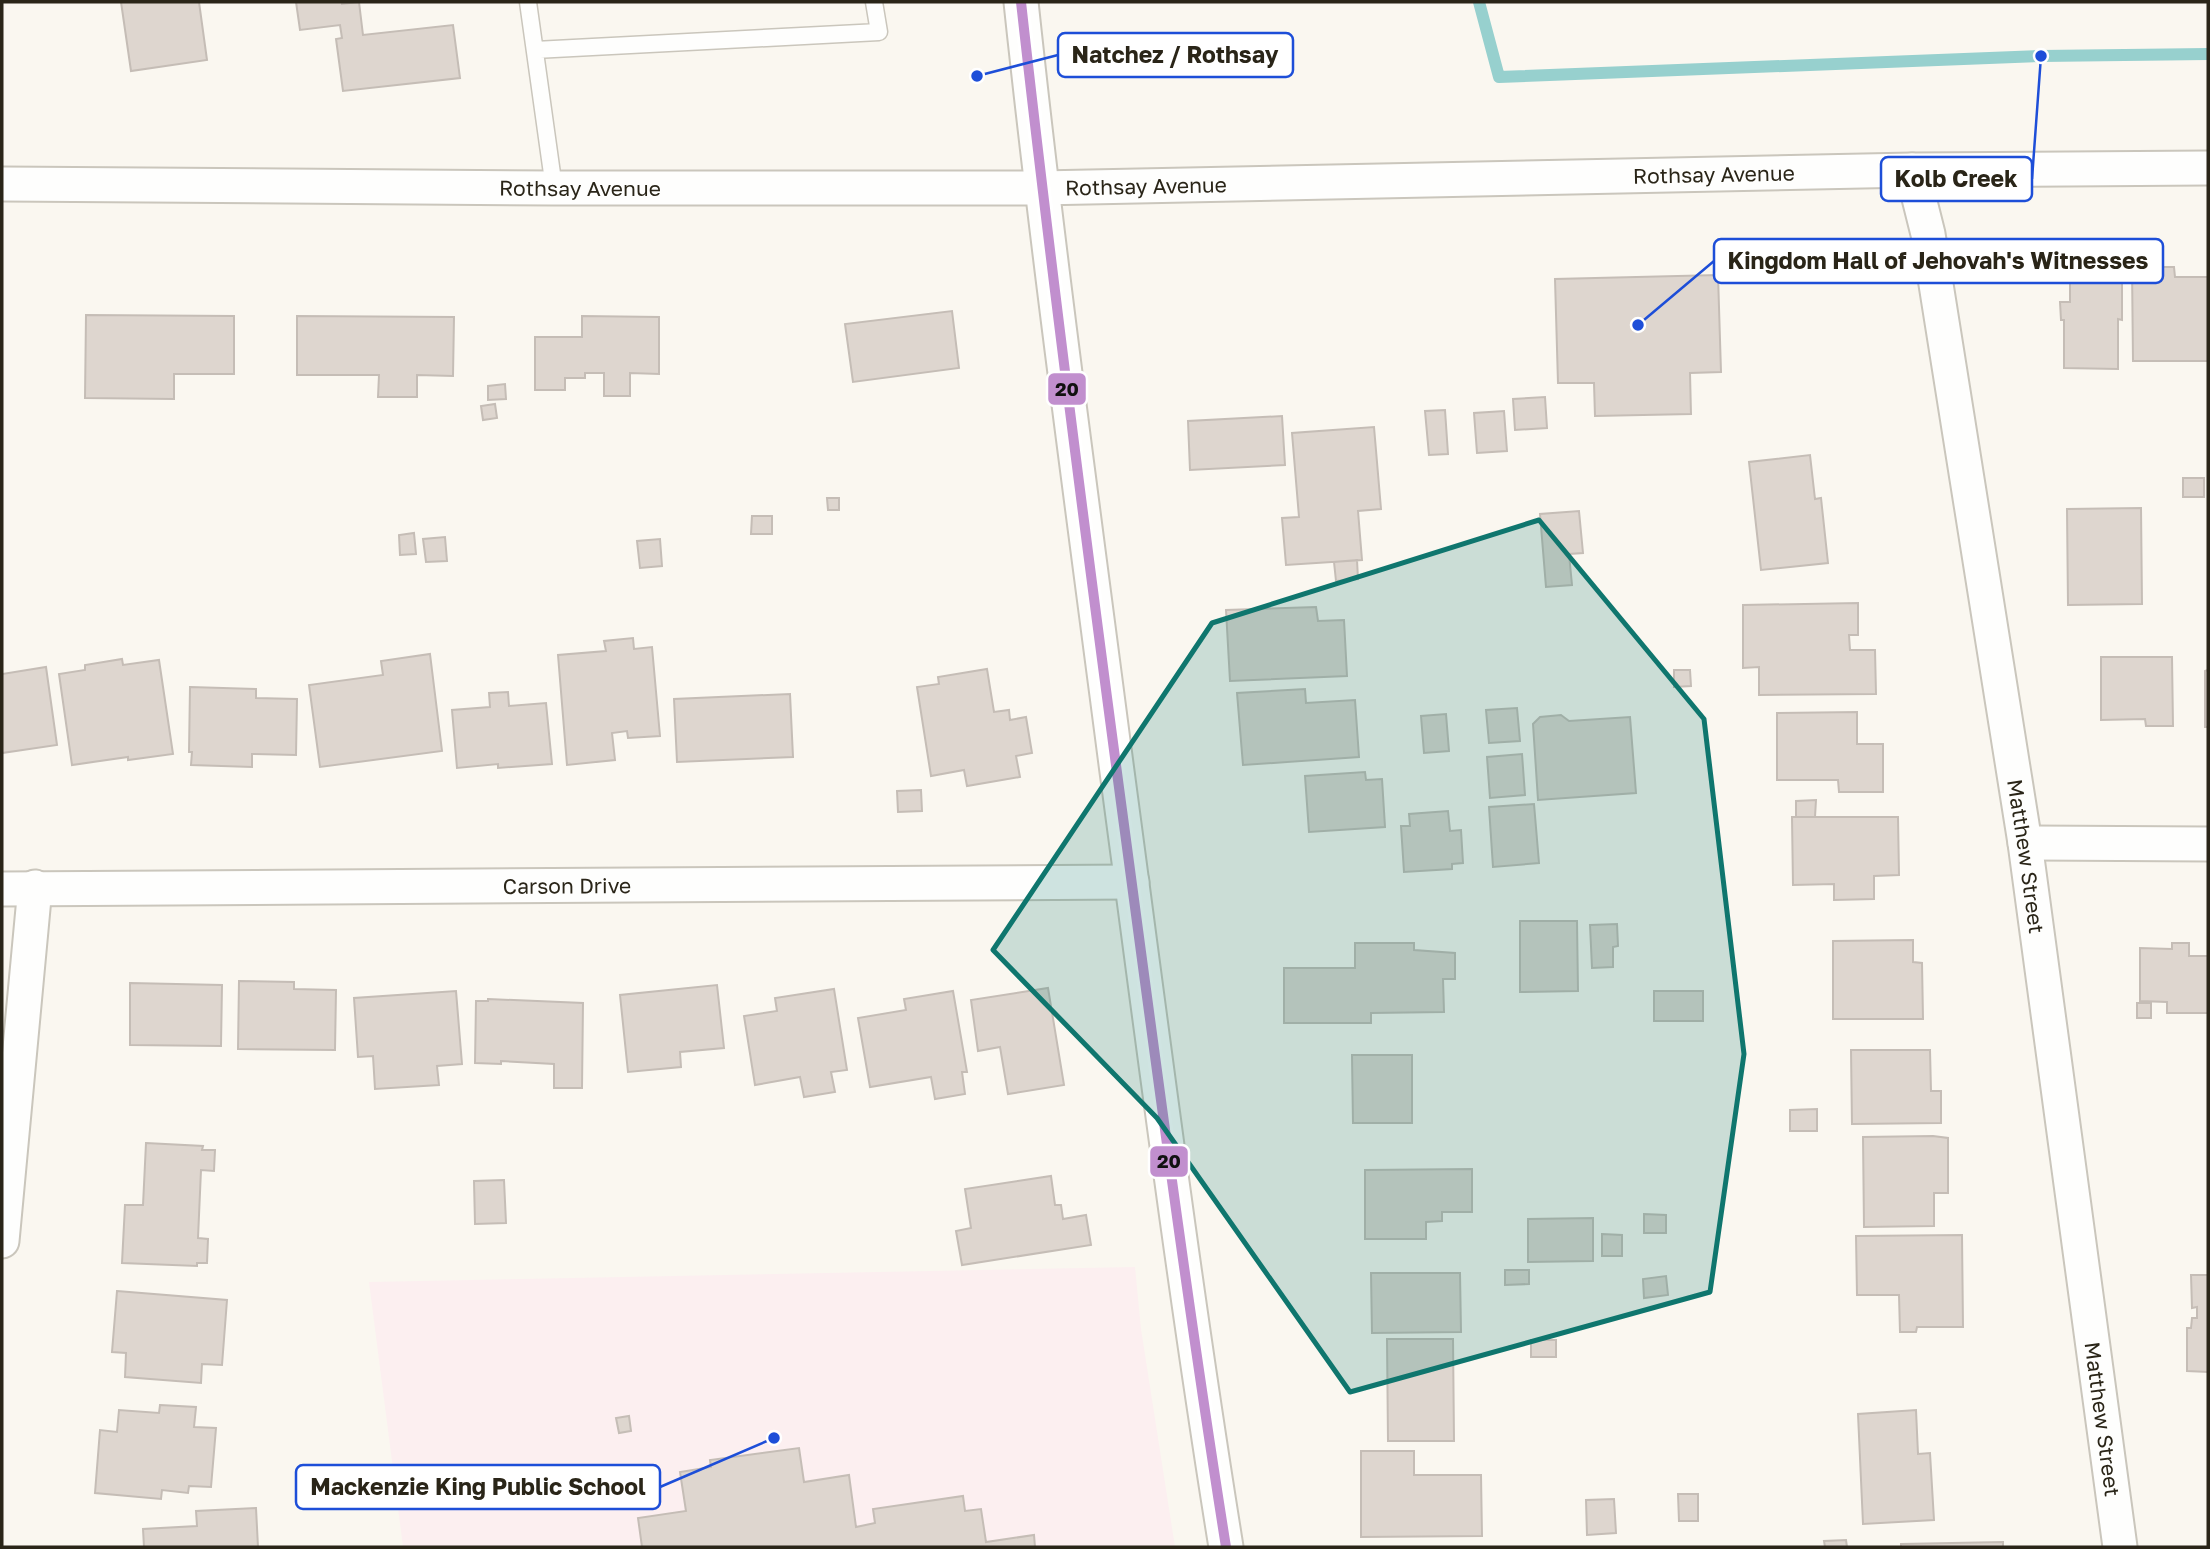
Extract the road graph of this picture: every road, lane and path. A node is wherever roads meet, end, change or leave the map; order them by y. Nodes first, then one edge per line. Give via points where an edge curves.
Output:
1 (528, 2) edge
2 (874, 2) edge
3 (1021, 2) edge
4 (535, 50) junction
5 (2208, 168) edge
6 (1912, 170) junction
7 (2, 184) edge
8 (554, 188) junction
9 (1040, 188) junction
10 (2025, 843) junction
11 (2208, 844) edge
12 (1132, 883) junction
13 (35, 887) junction
14 (2, 889) edge
15 (2, 1241) edge
16 (1226, 1547) edge
17 (2120, 1547) edge

1 - 4 lane
2 - 4 lane via 878,32
3 - 9 street
4 - 8 lane
5 - 6 street, Rothsay Avenue
6 - 9 street, Rothsay Avenue
6 - 10 street, Matthew Street via 1928,233
7 - 8 street, Rothsay Avenue
8 - 9 street, Rothsay Avenue
9 - 12 street
10 - 11 street
10 - 17 street, Matthew Street
12 - 13 street, Carson Drive
12 - 16 street via 1196,1362
13 - 14 street, Carson Drive
13 - 15 street

